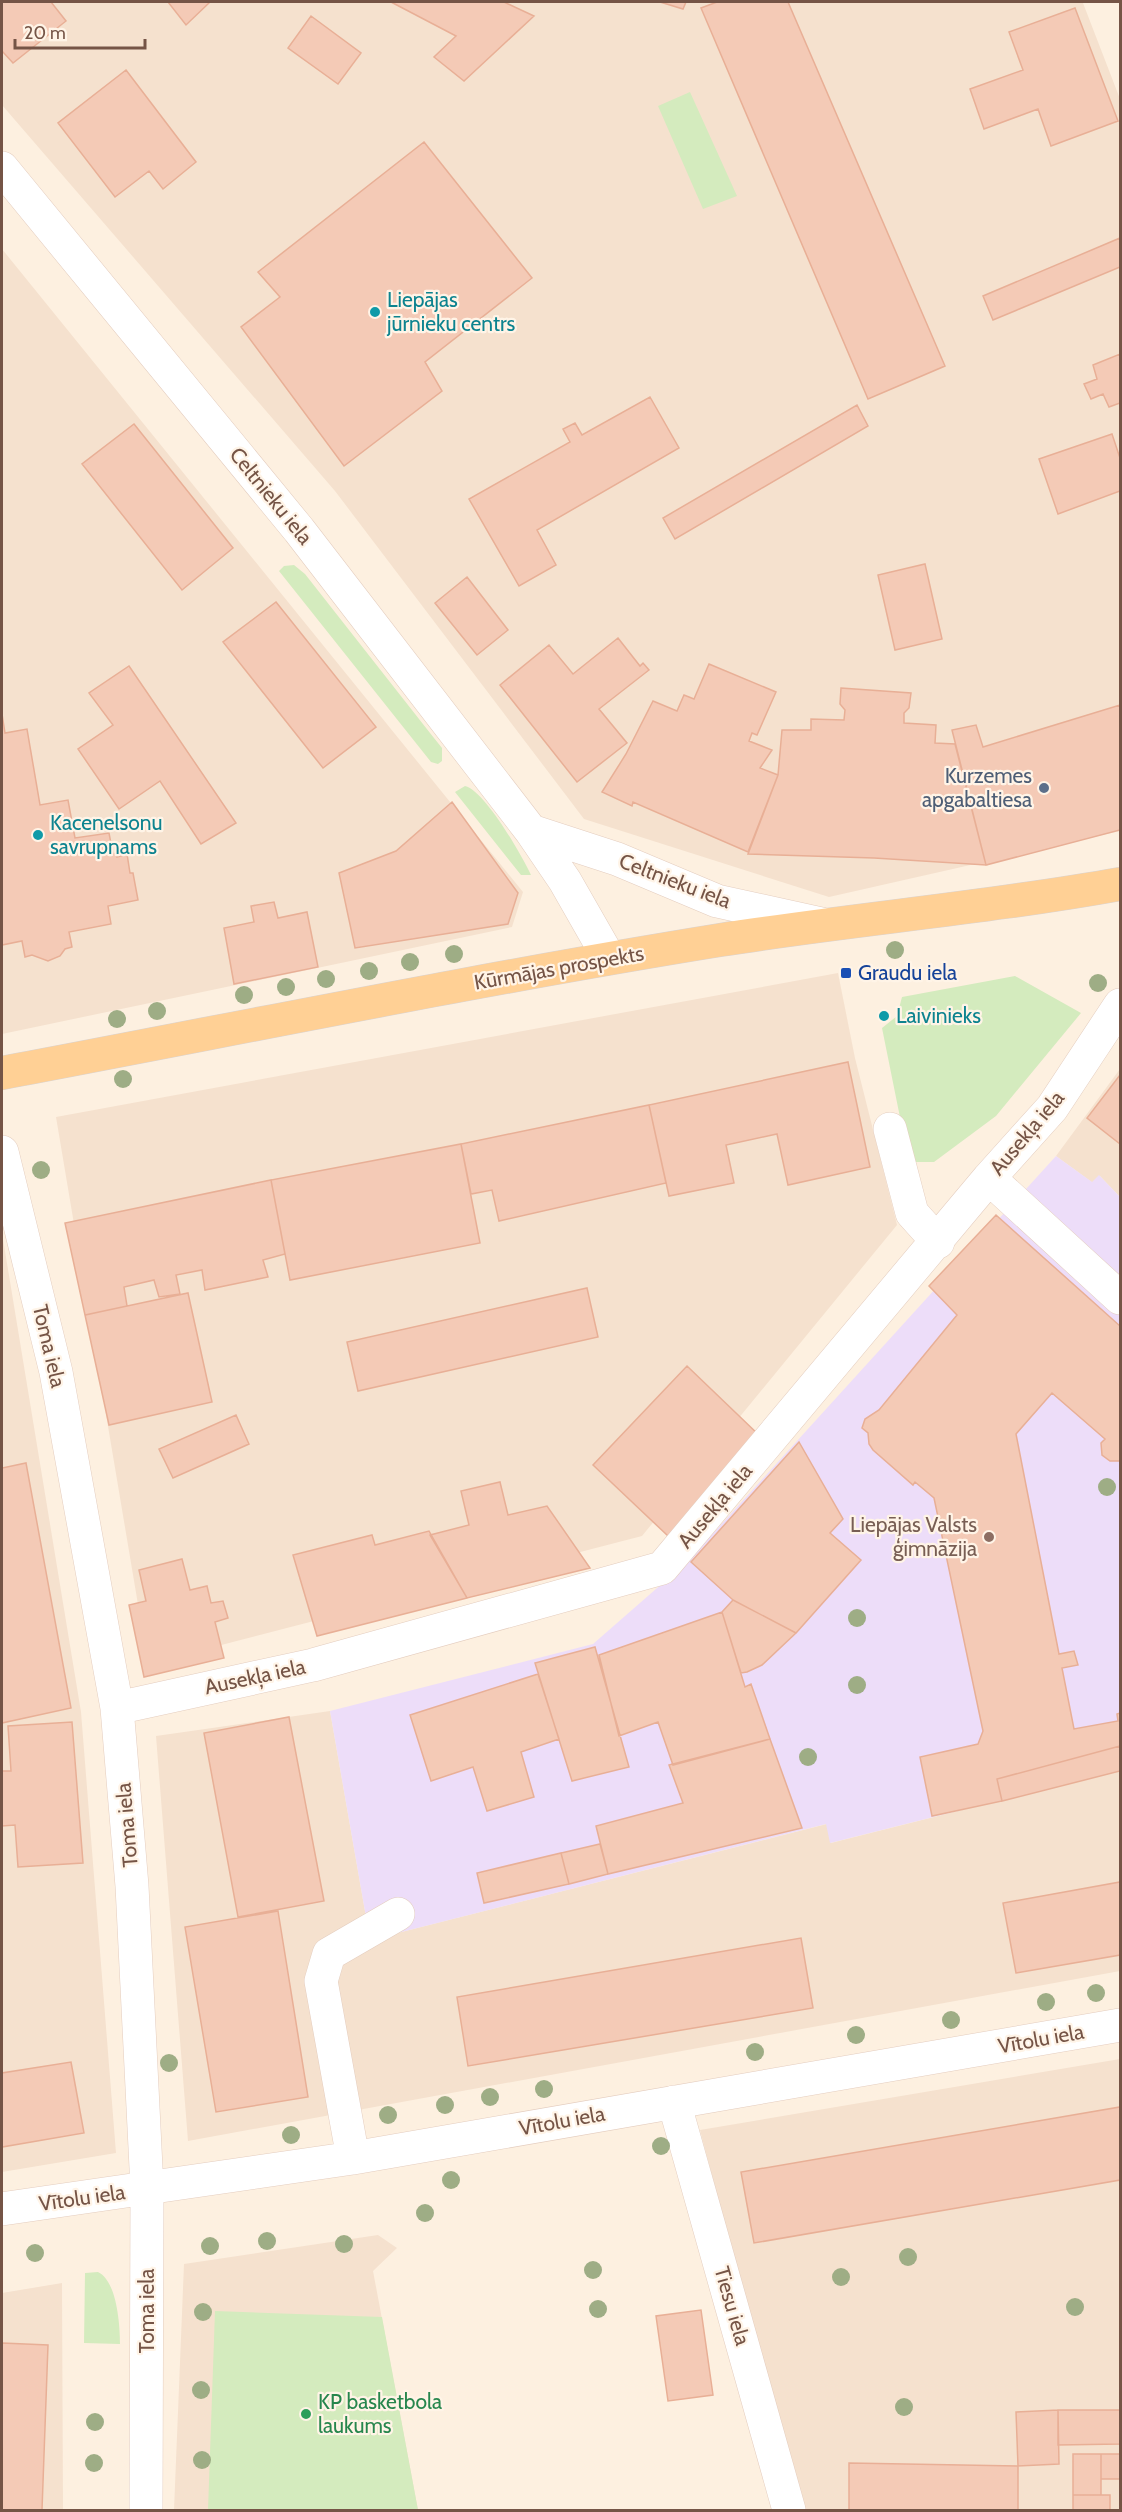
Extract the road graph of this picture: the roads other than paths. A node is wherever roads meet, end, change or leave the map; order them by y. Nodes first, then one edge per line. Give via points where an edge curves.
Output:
1 (2, 168) edge
2 (531, 831) junction
3 (1120, 884) edge
4 (822, 924) junction
5 (609, 958) junction
6 (1120, 1005) edge
7 (2, 1073) edge
8 (890, 1129) dead end
9 (2, 1152) edge
10 (989, 1178) junction
11 (938, 1242) junction
12 (1120, 1298) edge
13 (117, 1708) junction
14 (398, 1914) dead end
15 (1120, 2025) edge
16 (674, 2102) junction
17 (353, 2158) junction
18 (147, 2188) junction
19 (2, 2209) edge
20 (146, 2511) edge
21 (789, 2511) edge

1 - 2 street, Celtnieku iela via 299,530
2 - 4 street, Celtnieku iela via 617,859 717,901
2 - 5 street, Celtnieku iela
3 - 4 main road, Kūrmājas prospekts via 969,908
4 - 5 main road, Kūrmājas prospekts
5 - 7 main road, Kūrmājas prospekts
6 - 10 street, Ausekļa iela via 1052,1108
8 - 11 street via 912,1213
9 - 13 street, Toma iela via 56,1372
10 - 11 street, Ausekļa iela
10 - 12 street
11 - 13 street, Ausekļa iela via 662,1569 313,1665
13 - 18 street, Toma iela via 132,1898
14 - 17 street via 329,1954 321,1981
15 - 16 street, Vītolu iela
16 - 17 street, Vītolu iela
16 - 21 street, Tiesu iela
17 - 18 street, Vītolu iela
18 - 19 street, Vītolu iela
18 - 20 street, Toma iela

